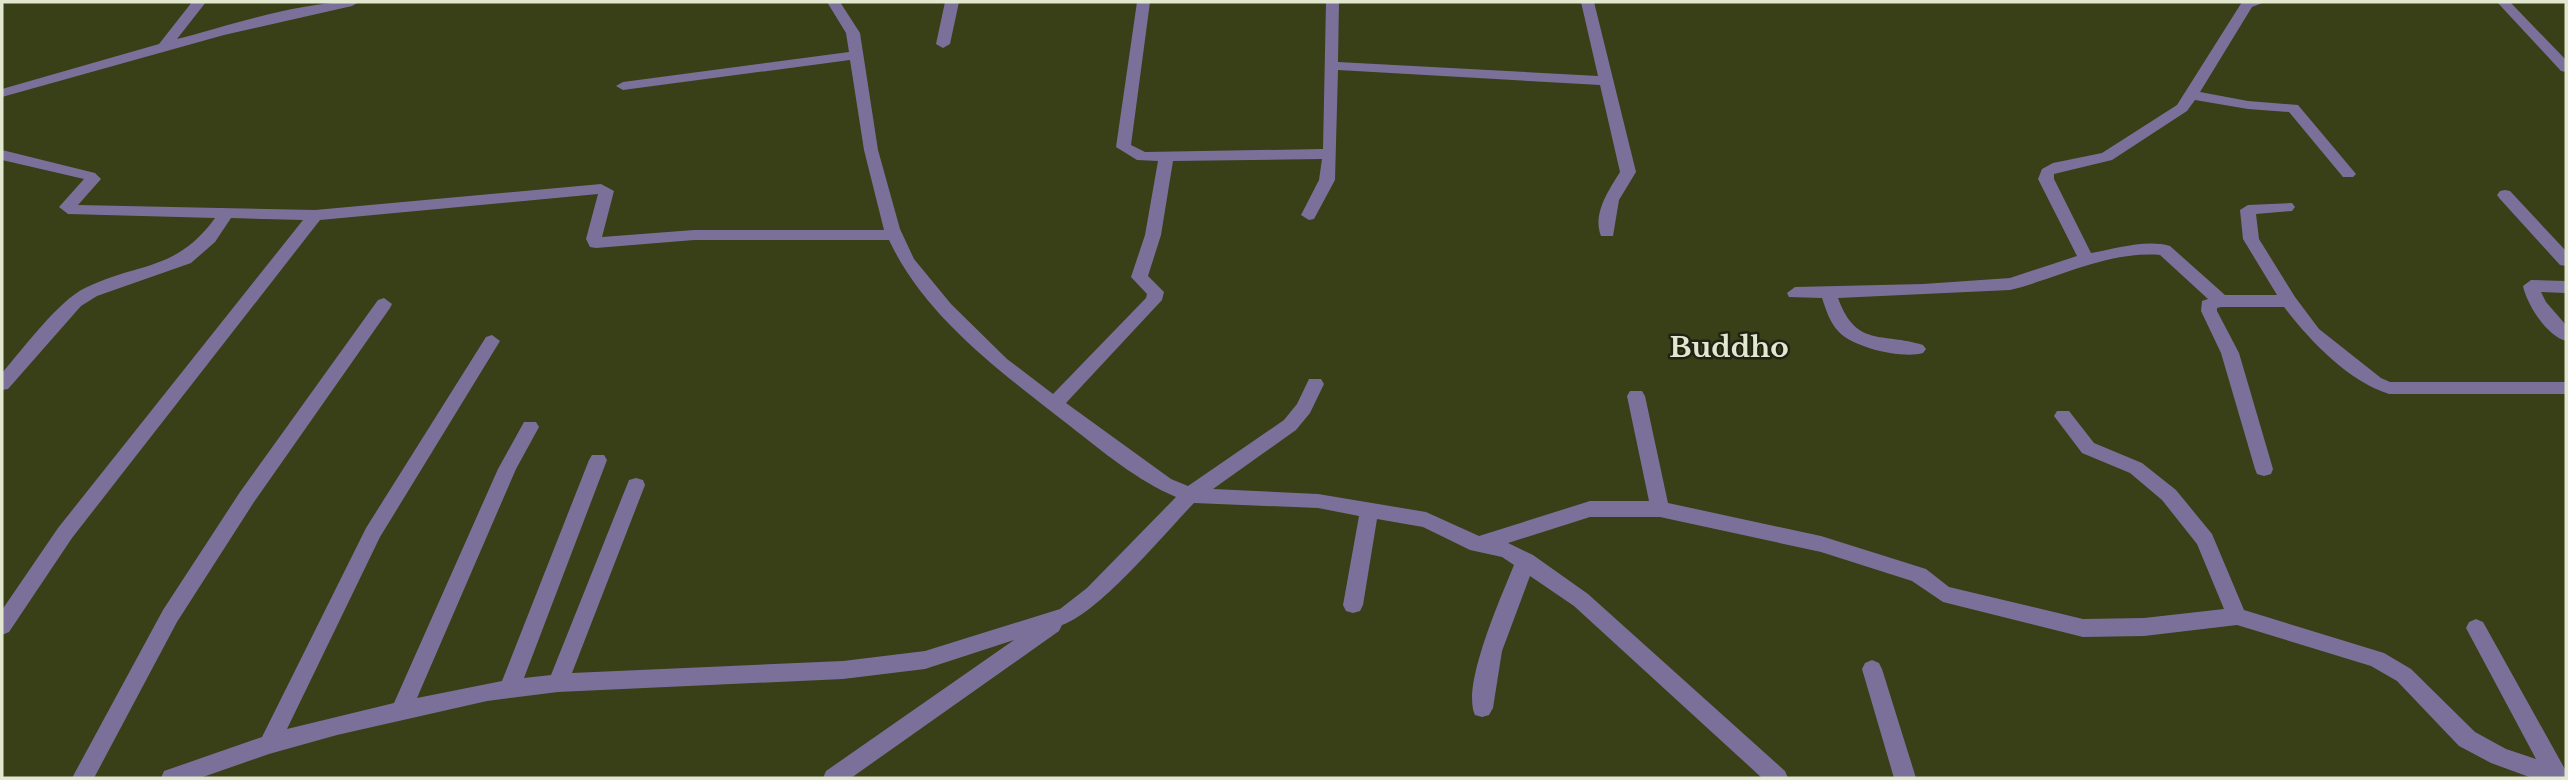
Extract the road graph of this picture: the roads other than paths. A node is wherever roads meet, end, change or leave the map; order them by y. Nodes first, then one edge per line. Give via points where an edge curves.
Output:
1 (199, 2) edge
2 (352, 2) edge
3 (834, 2) edge
4 (952, 2) edge
5 (1143, 2) edge
6 (1332, 2) edge
7 (1588, 2) edge
8 (2258, 2) edge
9 (2503, 2) edge
10 (943, 44) dead end
11 (164, 46) junction
12 (856, 55) junction
13 (1332, 66) junction
14 (2566, 68) edge
15 (1607, 82) junction
16 (623, 86) dead end
17 (2, 93) edge
18 (2192, 95) junction
19 (1330, 154) junction
20 (2, 155) edge
21 (1166, 158) junction
22 (2348, 174) dead end
23 (2504, 195) dead end
24 (2287, 208) dead end
25 (228, 213) junction
26 (314, 215) junction
27 (1309, 215) dead end
28 (1607, 232) dead end
29 (895, 235) junction
30 (2087, 259) junction
31 (2566, 261) edge
32 (2566, 287) edge
33 (1828, 292) junction
34 (1796, 293) dead end
35 (2221, 300) junction
36 (2289, 301) junction
37 (384, 304) dead end
38 (2566, 335) edge
39 (492, 341) dead end
40 (1917, 349) dead end
41 (2, 384) edge
42 (1315, 384) dead end
43 (2566, 388) edge
44 (1636, 396) dead end
45 (1054, 404) junction
46 (2063, 416) dead end
47 (530, 427) dead end
48 (598, 460) dead end
49 (2264, 469) dead end
50 (636, 485) dead end
51 (1190, 495) junction
52 (1660, 509) junction
53 (1369, 510) junction
54 (1477, 544) junction
55 (1526, 561) junction
56 (1353, 605) dead end
57 (1066, 615) junction
58 (2237, 616) junction
59 (2, 626) edge
60 (2476, 628) dead end
61 (1872, 669) dead end
62 (558, 683) junction
63 (509, 689) junction
64 (1482, 708) dead end
65 (402, 709) junction
66 (269, 744) junction
67 (2557, 777) edge
68 (82, 778) edge
69 (172, 778) edge
70 (834, 778) edge
71 (1777, 778) edge
72 (1905, 778) edge

1 - 11 street
2 - 11 street
3 - 12 street via 853,33
4 - 10 street
5 - 21 street via 1123,147 1142,157
6 - 13 street
7 - 15 street
8 - 18 street via 2247,4
9 - 14 street
11 - 17 street
12 - 16 street
12 - 29 street via 871,150
13 - 15 street
13 - 19 street
15 - 28 street via 1628,172 1606,211
18 - 22 street via 2294,107
18 - 30 street via 2182,107 2108,157 2047,172 2046,179
19 - 21 street
19 - 27 street via 1327,180
20 - 25 street via 90,176 93,179 67,207 74,210
21 - 45 street via 1153,235 1139,270 1139,277 1157,292 1154,300
23 - 31 street
24 - 36 street via 2248,210 2251,239
25 - 26 street
25 - 41 street via 185,259 75,302
26 - 29 street via 601,189 606,191 596,243 694,235
26 - 59 street via 65,533
29 - 45 street via 907,261 945,308 1001,363
30 - 33 street via 2010,284
30 - 35 street via 2164,250
32 - 38 street via 2531,286 2547,316
33 - 34 street
33 - 40 street via 1841,325 1861,338
35 - 36 street
35 - 49 street via 2208,305 2209,312 2230,353
36 - 43 street via 2323,343 2375,383 2389,388
37 - 68 street via 247,497 170,616
39 - 66 street via 373,533
42 - 51 street via 1290,425
44 - 52 street
45 - 51 street via 1154,477
46 - 58 street via 2088,448 2136,468 2169,495 2205,540
47 - 65 street via 507,469
48 - 63 street
50 - 62 street
51 - 53 street via 1318,501
51 - 57 street via 1094,594
52 - 54 street via 1590,509
52 - 58 street via 1821,544 1919,575 1943,594 2038,620 2083,628 2144,627
53 - 54 street via 1426,520
53 - 56 street
54 - 55 street via 1507,550
55 - 64 street via 1483,684
55 - 71 street via 1581,600
57 - 62 street via 925,660 843,670
57 - 70 street
58 - 67 street via 2377,659 2404,675 2467,739
60 - 67 street
61 - 72 street
62 - 63 street
63 - 65 street
65 - 66 street
66 - 69 street

